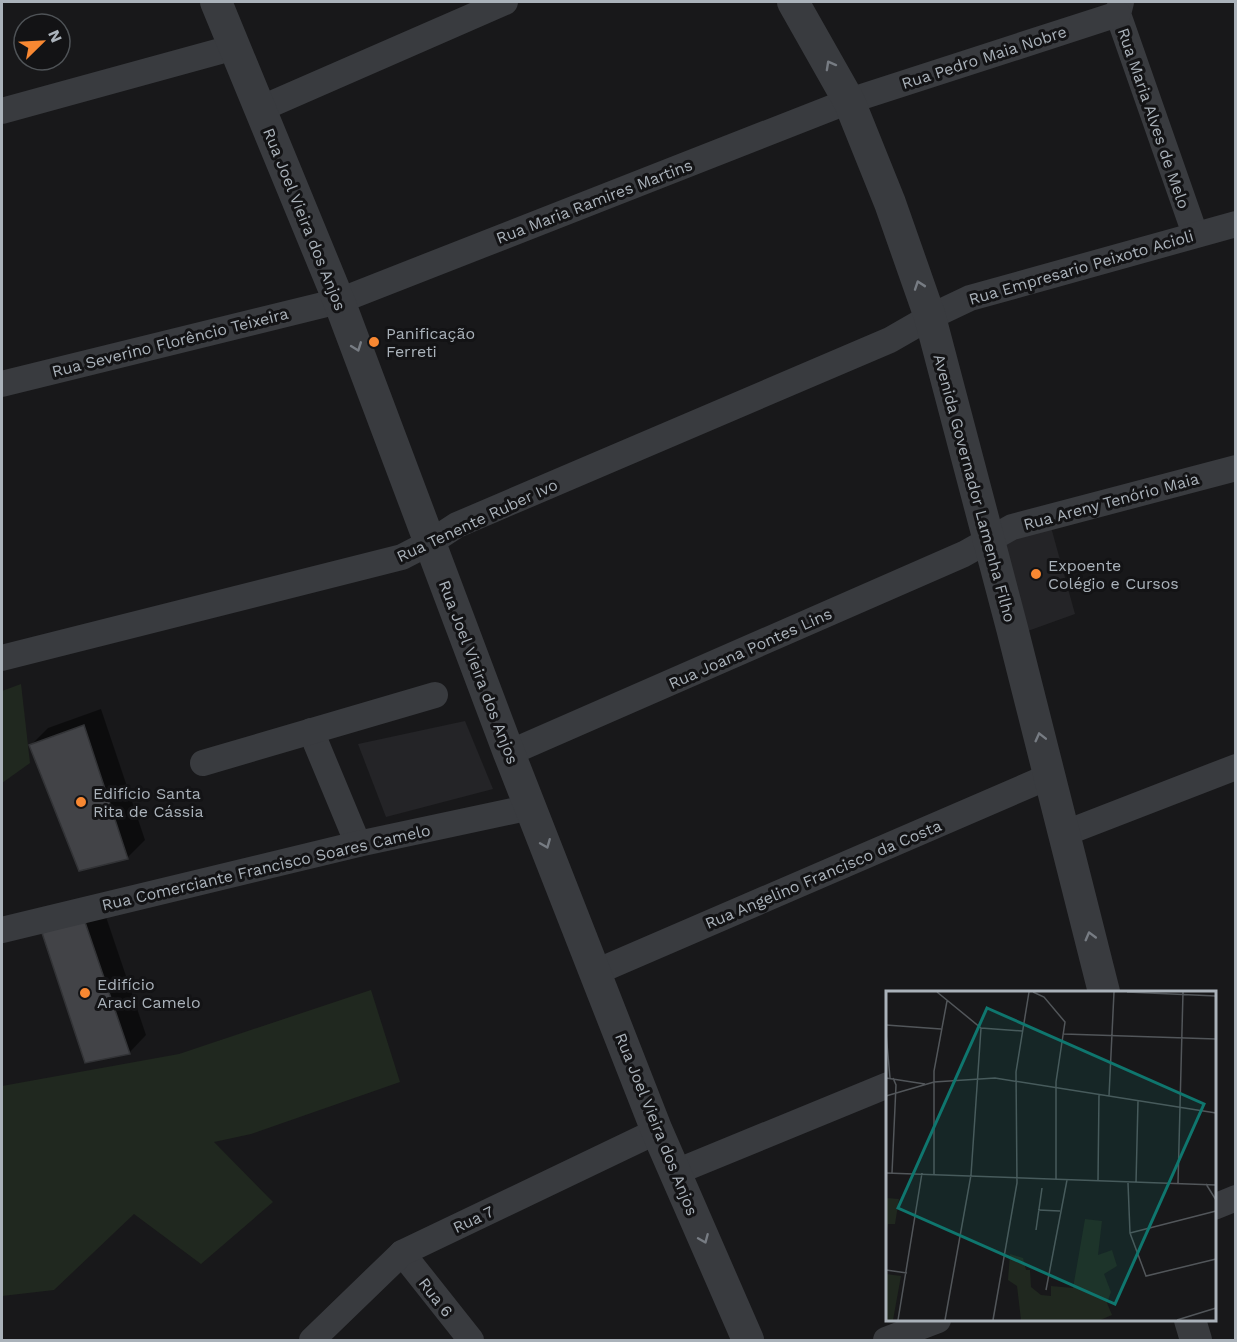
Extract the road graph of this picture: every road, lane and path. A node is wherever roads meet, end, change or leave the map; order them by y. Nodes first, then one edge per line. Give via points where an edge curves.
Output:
1 (216, 2) edge
2 (505, 2) edge
3 (794, 2) edge
4 (1120, 8) edge
5 (235, 47) junction
6 (849, 101) junction
7 (260, 109) junction
8 (2, 111) edge
9 (1236, 224) edge
10 (1195, 234) junction
11 (339, 301) junction
12 (930, 317) junction
13 (2, 384) edge
14 (1236, 468) edge
15 (989, 539) junction
16 (431, 542) junction
17 (2, 658) edge
18 (435, 695) dead end
19 (311, 730) junction
20 (509, 753) junction
21 (203, 763) dead end
22 (1236, 767) edge
23 (1050, 776) junction
24 (531, 807) junction
25 (1063, 834) junction
26 (358, 844) junction
27 (2, 930) edge
28 (596, 972) junction
29 (1103, 991) edge
30 (886, 1085) edge
31 (657, 1131) junction
32 (676, 1172) junction
33 (1236, 1198) edge
34 (1216, 1207) edge
35 (402, 1253) junction
36 (936, 1321) edge
37 (1190, 1321) edge
38 (312, 1341) edge
39 (471, 1341) edge
40 (748, 1341) edge
41 (886, 1341) edge
42 (1196, 1341) edge

1 - 5 street, Rua Joel Vieira dos Anjos
2 - 7 street
6 -> 3 street, Avenida Governador Lamenha Filho
4 - 6 street, Rua Pedro Maia Nobre
4 - 10 street, Rua Maria Alves de Melo
5 - 7 street, Rua Joel Vieira dos Anjos
5 - 8 street
6 - 11 street, Rua Maria Ramires Martins
12 -> 6 street, Avenida Governador Lamenha Filho
7 - 11 street, Rua Joel Vieira dos Anjos
9 - 10 street, Rua Empresario Peixoto Acioli
10 - 12 street, Rua Empresario Peixoto Acioli via 970,298
11 - 13 street, Rua Severino Florêncio Teixeira
11 -> 16 street, Rua Joel Vieira dos Anjos
12 - 15 street, Avenida Governador Lamenha Filho
12 - 16 street, Rua Tenente Ruber Ivo via 890,340 457,525
14 - 15 street, Rua Areny Tenório Maia via 1011,527
15 - 20 street, Rua Joana Pontes Lins via 964,554
23 -> 15 street, Avenida Governador Lamenha Filho
16 - 17 street, Rua Tenente Ruber Ivo via 402,557
16 - 20 street, Rua Joel Vieira dos Anjos
18 - 19 street
19 - 21 street
19 - 26 street
20 - 24 street, Rua Joel Vieira dos Anjos
22 - 25 street
23 - 25 street, Avenida Governador Lamenha Filho
23 - 28 street, Rua Angelino Francisco da Costa
24 - 26 street, Rua Comerciante Francisco Soares Camelo
24 -> 28 street, Rua Joel Vieira dos Anjos
29 -> 25 street, Avenida Governador Lamenha Filho
26 - 27 street, Rua Comerciante Francisco Soares Camelo
28 - 31 street, Rua Joel Vieira dos Anjos
30 - 32 street
31 - 32 street, Rua Joel Vieira dos Anjos
31 - 35 street, Rua 7
32 -> 40 street, Rua Joel Vieira dos Anjos
33 - 34 street
35 - 38 street, Rua 7
35 - 39 street, Rua 6
36 - 41 street
37 - 42 street

